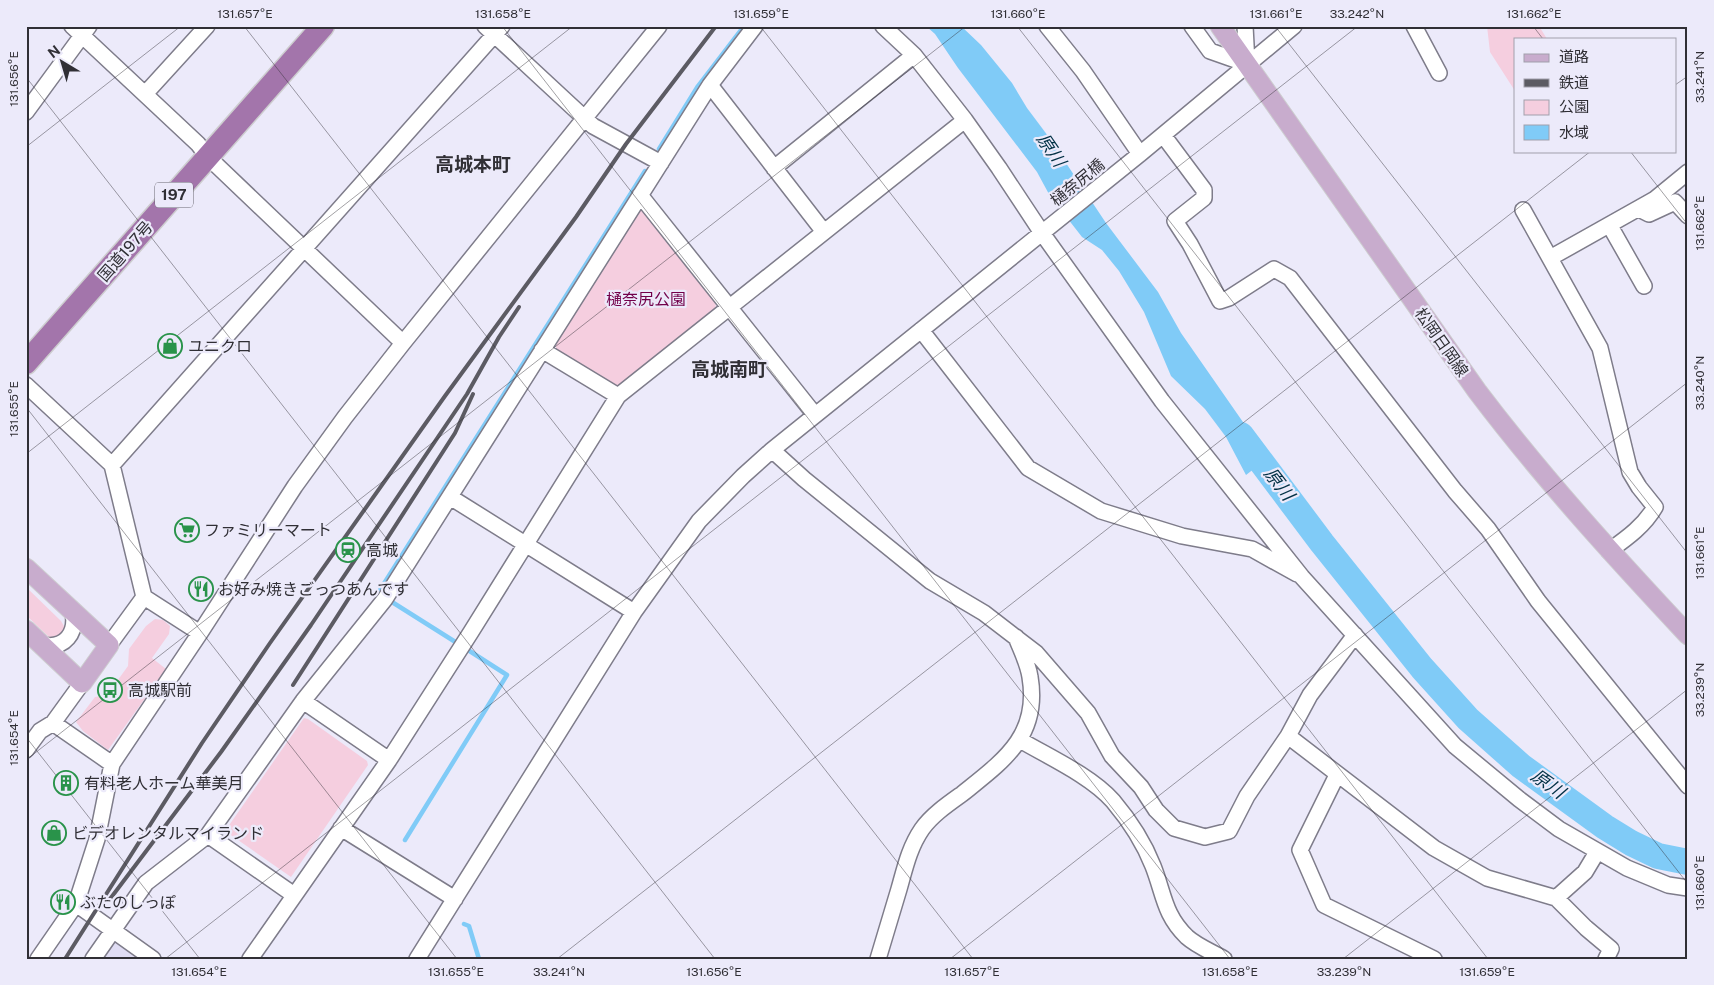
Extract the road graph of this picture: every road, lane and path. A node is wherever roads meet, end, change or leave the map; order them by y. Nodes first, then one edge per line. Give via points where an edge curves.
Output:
1 (207, 26) edge
2 (304, 26) edge
3 (322, 26) edge
4 (659, 26) edge
5 (755, 26) edge
6 (883, 26) edge
7 (1047, 26) edge
8 (1192, 26) edge
9 (1245, 26) edge
10 (1294, 26) edge
11 (1414, 26) edge
12 (1221, 28) edge
13 (81, 29) edge
14 (494, 29) edge
15 (914, 55) junction
16 (1247, 64) junction
17 (1438, 73) dead end
18 (710, 86) junction
19 (145, 94) junction
20 (26, 112) edge
21 (584, 118) junction
22 (965, 120) junction
23 (1163, 135) junction
24 (203, 151) junction
25 (1140, 154) junction
26 (661, 163) junction
27 (774, 168) junction
28 (1688, 172) edge
29 (640, 195) junction
30 (1639, 209) junction
31 (1524, 210) dead end
32 (1688, 216) edge
33 (1610, 226) junction
34 (1046, 229) junction
35 (824, 232) junction
36 (305, 248) junction
37 (1550, 258) junction
38 (1644, 286) dead end
39 (730, 307) junction
40 (921, 330) junction
41 (26, 340) edge
42 (403, 343) junction
43 (542, 350) junction
44 (26, 363) edge
45 (26, 385) edge
46 (618, 396) junction
47 (815, 415) junction
48 (772, 450) junction
49 (112, 465) junction
50 (450, 497) junction
51 (526, 544) junction
52 (1609, 551) junction
53 (26, 568) edge
54 (1302, 577) junction
55 (144, 597) junction
56 (73, 612) junction
57 (634, 612) junction
58 (26, 630) edge
59 (200, 633) junction
60 (1355, 635) junction
61 (1688, 635) edge
62 (1016, 636) junction
63 (43, 646) junction
64 (109, 646) junction
65 (82, 683) junction
66 (303, 701) junction
67 (53, 723) junction
68 (1288, 736) junction
69 (1020, 740) junction
70 (26, 750) edge
71 (389, 760) junction
72 (112, 764) junction
73 (1337, 774) junction
74 (1688, 786) edge
75 (341, 828) junction
76 (208, 835) junction
77 (1597, 852) junction
78 (1688, 888) edge
79 (294, 896) junction
80 (1556, 898) junction
81 (455, 899) junction
82 (76, 904) junction
83 (113, 931) junction
84 (38, 959) edge
85 (94, 959) edge
86 (153, 959) edge
87 (250, 959) edge
88 (417, 959) edge
89 (878, 959) edge
90 (1224, 959) edge
91 (1434, 959) edge
92 (1606, 959) edge

1 - 19 street
2 - 24 highway, 国道197号 / 197
3 - 24 highway, 国道197号 / 197
4 - 21 street
5 - 18 street
6 - 15 street
7 - 25 street via 1084,71
8 - 16 street via 1210,51
9 - 16 street
10 - 16 street, 樋奈尻橋
11 - 17 street
12 - 16 main road, 松岡日岡線
13 - 19 street
13 - 20 street
14 - 21 street
14 - 36 street
15 - 22 street
15 - 27 street
16 - 23 street, 樋奈尻橋
16 - 52 main road, 松岡日岡線 via 1477,391
18 - 26 street
18 - 27 street
19 - 24 street
21 - 26 street
21 - 42 street
22 - 34 street
22 - 35 street
23 - 25 street, 樋奈尻橋
23 - 74 street via 1204,190 1204,198 1175,221 1220,301 1274,269 1290,278 1488,529 1538,601
24 - 36 street
24 - 41 highway, 国道197号 / 197
24 - 44 highway, 国道197号 / 197
25 - 34 street, 樋奈尻橋
26 - 29 street
27 - 35 street
28 - 30 street
29 - 39 street
29 - 43 street
30 - 32 street via 1649,214 1675,202
30 - 33 street
31 - 37 street
33 - 37 street
33 - 38 street
34 - 40 street, 樋奈尻橋
34 - 54 street via 1162,401
35 - 39 street
36 - 42 street
36 - 49 street
37 - 52 street via 1600,348 1630,472 1655,507 1630,536
39 - 46 street
39 - 47 street
40 - 47 street, 樋奈尻橋
40 - 54 street via 1028,468 1101,511 1182,536 1252,549
42 - 59 street via 295,486
43 - 46 street
43 - 50 street
45 - 49 street
46 - 51 street
47 - 48 street, 樋奈尻橋
48 - 57 street, 樋奈尻橋 via 699,521
48 - 62 street via 930,581
49 - 55 street
50 - 51 street
50 - 66 street via 385,598
51 - 57 street
51 - 71 street
52 - 61 main road, 松岡日岡線
53 - 56 main road
54 - 60 street
55 - 59 street
55 - 64 street
56 - 63 street via 68,638 60,645
56 - 64 main road
57 - 81 street, 樋奈尻橋
58 - 63 main road
59 - 72 street
60 - 68 street via 1310,695
60 - 77 street via 1455,746 1559,829
62 - 68 street via 1036,653 1088,713 1112,756 1174,828 1205,837 1229,831 1247,796
62 - 69 street via 1030,675 1032,696
63 - 65 main road
64 - 65 main road
65 - 67 street
66 - 71 street
66 - 76 street
67 - 70 street via 40,731
67 - 72 street
68 - 73 street
69 - 89 street via 1008,755 922,829 909,853
69 - 90 street via 1085,777 1112,800 1137,835 1153,866 1173,921 1189,939
71 - 75 street
72 - 82 street via 97,839
73 - 80 street via 1434,848 1487,878
73 - 91 street via 1300,850 1324,906
75 - 79 street
75 - 81 street
76 - 79 street
76 - 83 street via 146,883
77 - 78 street via 1627,868
77 - 80 street via 1585,872
79 - 87 street
80 - 92 street via 1611,949
81 - 88 street, 樋奈尻橋
82 - 83 street
82 - 84 street
83 - 85 street
83 - 86 street

